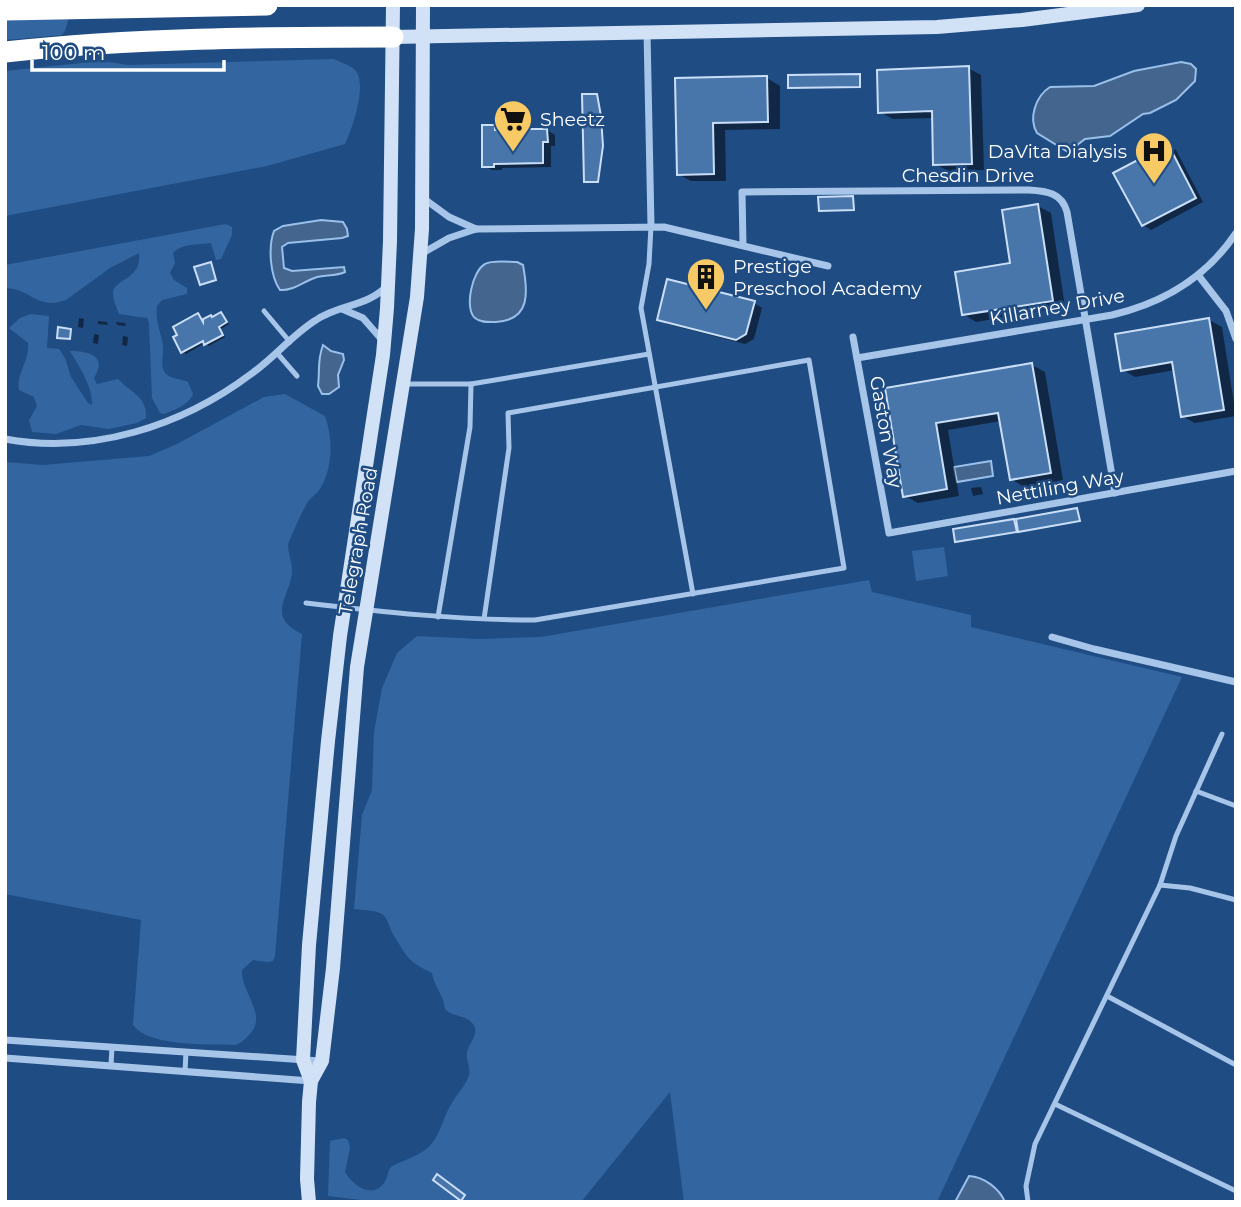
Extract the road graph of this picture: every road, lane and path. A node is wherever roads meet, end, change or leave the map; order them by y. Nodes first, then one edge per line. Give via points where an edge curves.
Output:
1 (267, 5) edge
2 (393, 5) edge
3 (423, 5) edge
4 (1138, 5) edge
5 (5, 10) edge
6 (647, 32) junction
7 (393, 37) junction
8 (423, 37) junction
9 (5, 52) edge
10 (423, 198) junction
11 (651, 226) junction
12 (476, 229) junction
13 (1236, 233) edge
14 (743, 245) junction
15 (421, 255) junction
16 (828, 266) dead end
17 (1198, 275) junction
18 (388, 285) junction
19 (341, 309) junction
20 (264, 311) dead end
21 (1085, 319) junction
22 (853, 337) dead end
23 (1236, 339) edge
24 (289, 342) junction
25 (384, 342) junction
26 (277, 353) junction
27 (649, 354) junction
28 (857, 358) junction
29 (297, 376) dead end
30 (379, 381) junction
31 (404, 384) junction
32 (471, 384) junction
33 (655, 386) junction
34 (5, 439) edge
35 (1236, 471) edge
36 (1115, 493) junction
37 (889, 533) joint
38 (693, 594) junction
39 (306, 603) dead end
40 (344, 607) junction
41 (366, 609) junction
42 (438, 617) junction
43 (484, 619) junction
44 (1052, 637) dead end
45 (1236, 682) edge
46 (1222, 734) dead end
47 (1196, 791) junction
48 (1236, 806) edge
49 (1160, 885) junction
50 (1236, 900) edge
51 (1107, 996) junction
52 (5, 1040) edge
53 (112, 1047) junction
54 (186, 1052) junction
55 (5, 1058) edge
56 (303, 1060) junction
57 (322, 1061) junction
58 (111, 1065) junction
59 (1236, 1065) edge
60 (185, 1072) junction
61 (311, 1082) junction
62 (1055, 1104) junction
63 (1236, 1191) edge
64 (309, 1202) edge
65 (1028, 1202) edge

1 - 5 highway
2 - 7 main road, Telegraph Road
3 - 8 main road, Telegraph Road
4 - 6 main road via 937,27
6 - 8 main road
6 - 11 street
7 - 8 main road
7 - 9 highway via 241,37
7 - 18 main road, Telegraph Road
8 - 10 main road, Telegraph Road
10 - 12 street
10 - 15 main road, Telegraph Road
11 - 12 street
11 - 14 street
11 - 27 lane via 641,308
12 - 15 street
13 - 17 street, Killarney Drive
14 - 16 street
14 - 21 street, Chesdin Drive via 742,192 1030,190 1053,194 1067,212
15 - 31 main road, Telegraph Road
17 - 21 street, Killarney Drive via 1144,307
17 - 23 street via 1226,311
18 - 19 street via 373,299
18 - 25 main road, Telegraph Road
19 - 24 street via 322,316
19 - 25 street via 363,318
20 - 24 lane
21 - 28 street, Killarney Drive
21 - 36 street, Chesdin Drive
22 - 28 street, Gaston Way
24 - 26 street
25 - 30 main road, Telegraph Road
26 - 29 lane
26 - 34 street via 219,396 157,425 78,442
27 - 32 lane
27 - 33 lane
28 - 37 street, Gaston Way
30 - 31 main road
30 - 40 main road, Telegraph Road
31 - 32 lane
31 - 41 main road, Telegraph Road
32 - 42 lane via 470,427
33 - 38 lane
33 - 38 lane via 809,360 844,568
33 - 43 lane via 508,413 509,448
35 - 36 street, Nettiling Way
36 - 37 street, Nettiling Way
38 - 43 lane via 535,620
39 - 40 lane
40 - 41 lane
40 - 56 main road, Telegraph Road via 309,945
41 - 42 lane
41 - 57 main road, Telegraph Road via 352,715
42 - 43 lane
44 - 45 street
46 - 47 lane
47 - 48 lane
47 - 49 lane
49 - 50 lane
49 - 51 lane
51 - 59 lane
51 - 62 lane
52 - 53 street
53 - 54 street
53 - 58 lane
54 - 56 street
54 - 60 lane
55 - 58 street
56 - 57 street
56 - 61 main road, Telegraph Road
57 - 61 main road, Telegraph Road
58 - 60 street
60 - 61 street
61 - 64 main road, Telegraph Road
62 - 63 lane
62 - 65 lane via 1029,1163

